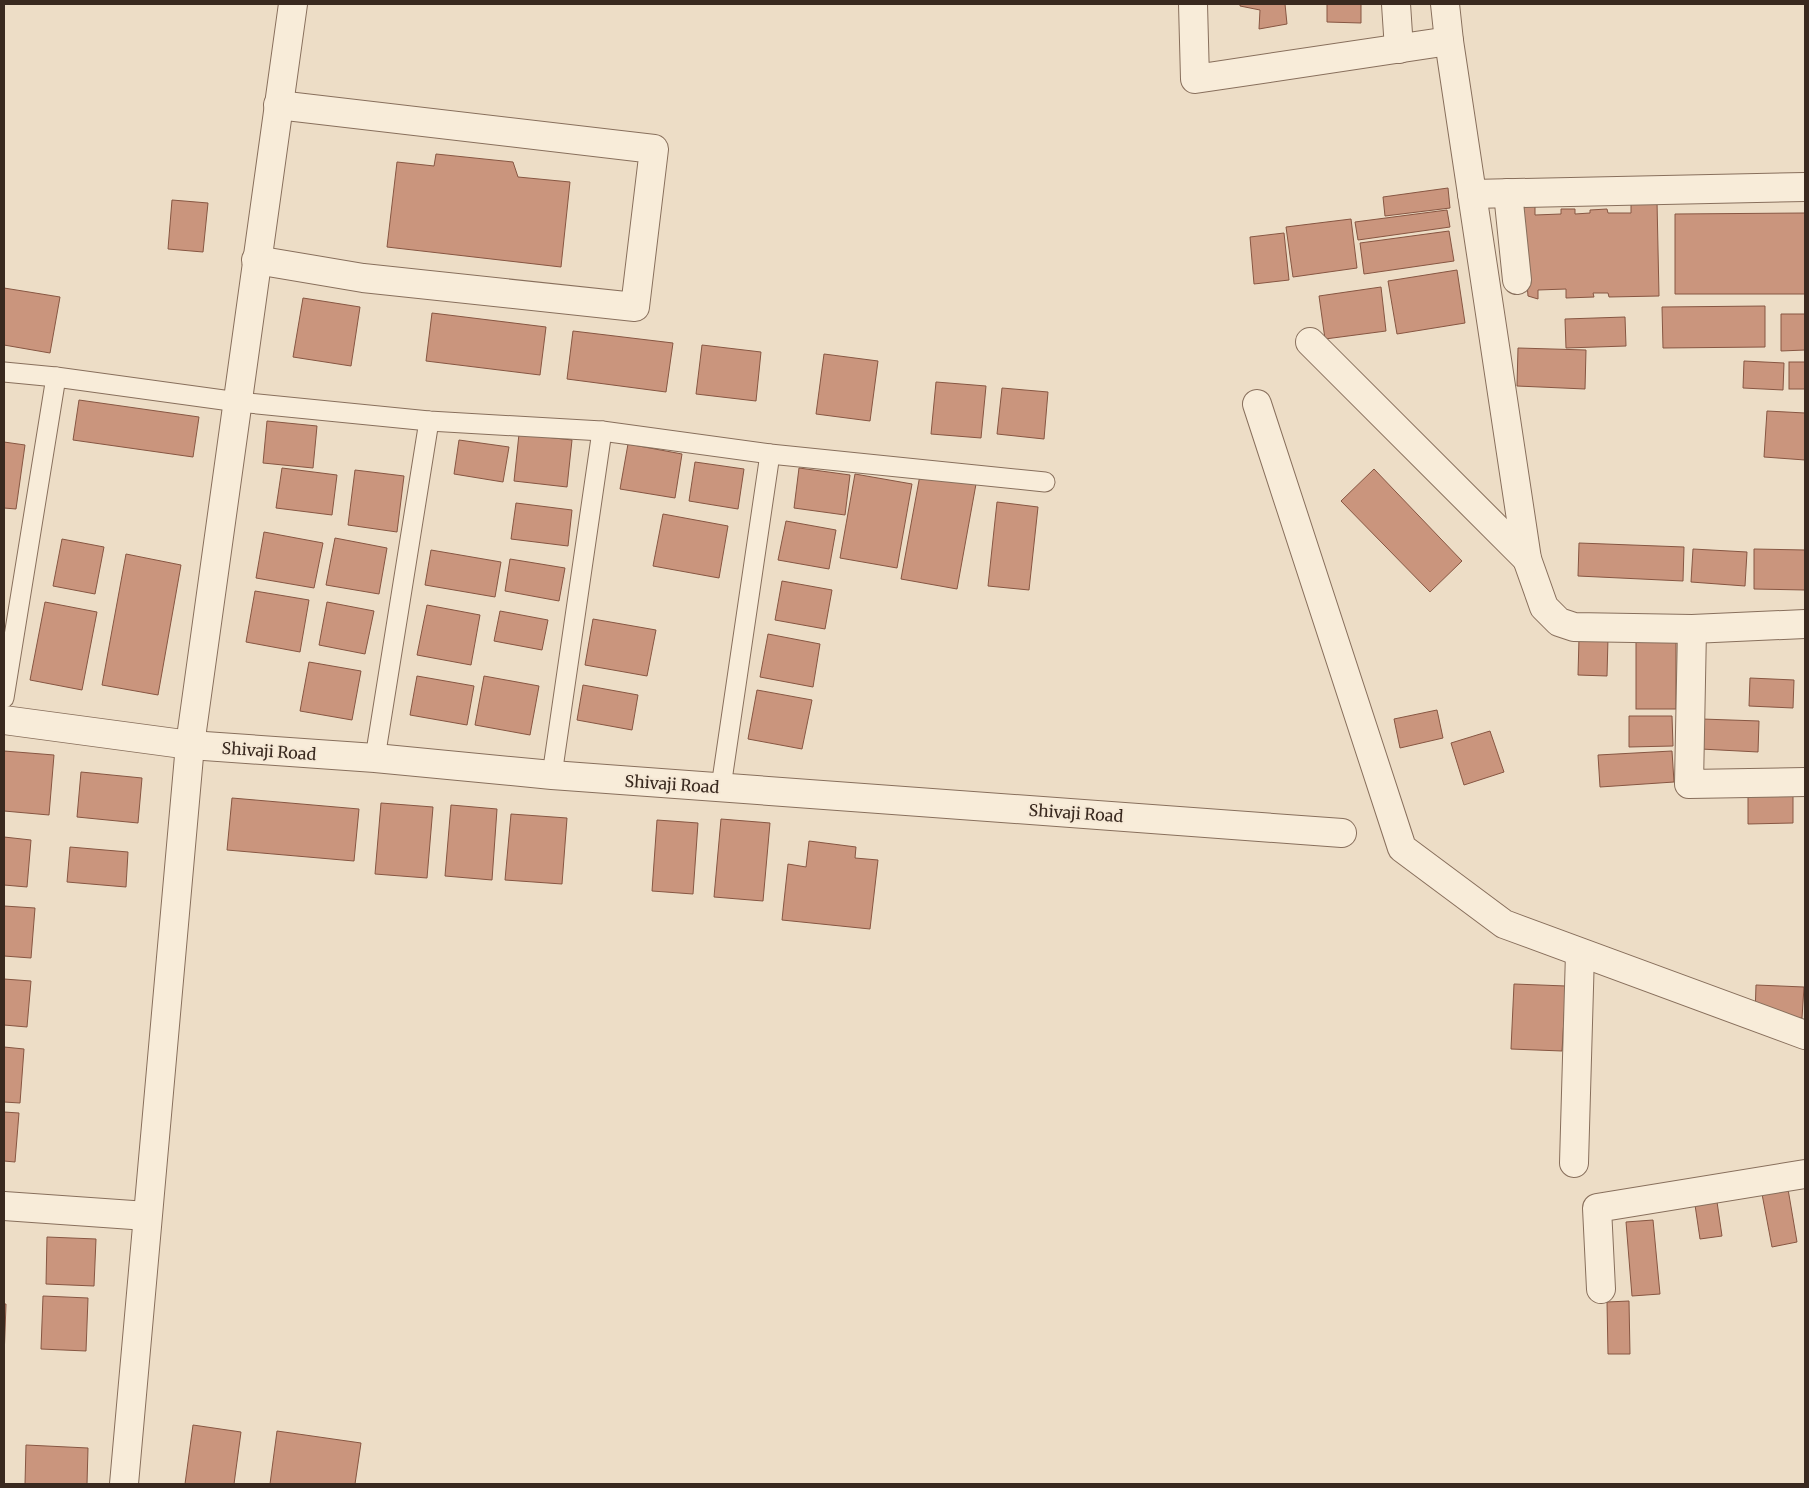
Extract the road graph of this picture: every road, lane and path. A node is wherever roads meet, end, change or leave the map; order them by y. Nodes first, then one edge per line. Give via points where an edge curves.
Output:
1 (293, 4) edge
2 (1193, 4) edge
3 (1396, 4) edge
4 (1445, 4) edge
5 (1449, 41) junction
6 (1399, 49) junction
7 (278, 105) junction
8 (1805, 187) edge
9 (1508, 193) junction
10 (1472, 194) junction
11 (256, 260) junction
12 (1516, 280) dead end
13 (1310, 342) dead end
14 (4, 372) edge
15 (56, 377) junction
16 (238, 402) junction
17 (1257, 404) dead end
18 (429, 421) junction
19 (602, 431) junction
20 (770, 454) junction
21 (1046, 482) dead end
22 (1527, 559) junction
23 (1805, 624) edge
24 (1692, 629) junction
25 (4, 698) edge
26 (4, 720) edge
27 (190, 745) junction
28 (375, 758) junction
29 (552, 775) junction
30 (1805, 782) edge
31 (721, 787) junction
32 (1342, 832) dead end
33 (1580, 953) junction
34 (1805, 1035) edge
35 (1574, 1163) dead end
36 (1805, 1174) edge
37 (4, 1206) edge
38 (147, 1216) junction
39 (1601, 1289) dead end
40 (124, 1484) edge

1 - 7 street
2 - 6 street via 1195,79
3 - 6 street
4 - 5 street
5 - 6 street
5 - 10 street
7 - 11 street
7 - 11 street via 654,149 635,307 363,278
8 - 9 street
9 - 10 street
9 - 12 street
10 - 22 street
11 - 16 street
13 - 22 street
14 - 15 lane
15 - 16 lane
15 - 25 lane
16 - 18 lane
16 - 27 street
17 - 33 street via 1402,848 1504,924
18 - 19 lane
18 - 28 lane
19 - 20 lane
19 - 29 lane
20 - 21 lane
20 - 31 lane
22 - 24 street via 1544,607 1559,622 1574,627
23 - 24 street
24 - 30 street via 1688,784
26 - 27 street, Shivaji Road
27 - 28 street, Shivaji Road
27 - 38 street
28 - 29 street, Shivaji Road
29 - 31 street, Shivaji Road
31 - 32 street, Shivaji Road
33 - 34 street
33 - 35 street
36 - 39 street via 1597,1208
37 - 38 street
38 - 40 street

